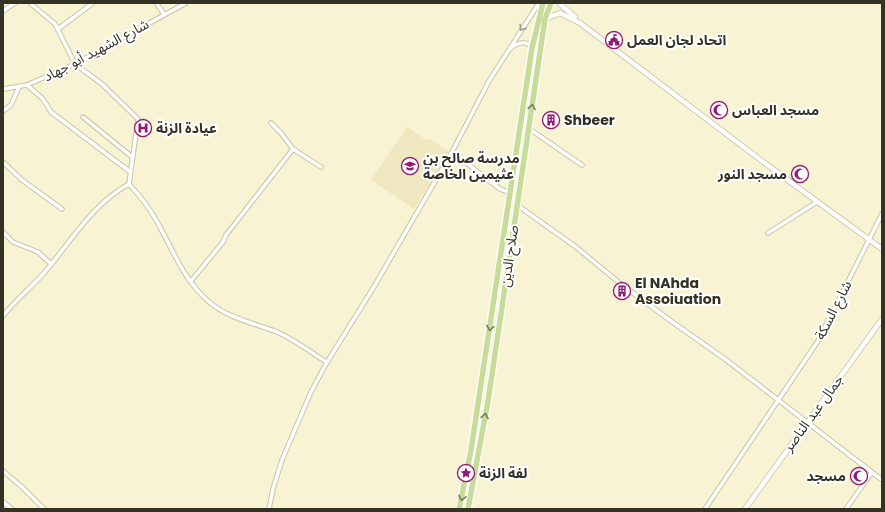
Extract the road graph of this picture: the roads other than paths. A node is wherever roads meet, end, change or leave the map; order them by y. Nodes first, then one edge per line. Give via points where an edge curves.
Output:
1 (15, 3) edge
2 (30, 3) edge
3 (93, 3) edge
4 (156, 3) edge
5 (186, 3) edge
6 (539, 3) edge
7 (551, 3) edge
8 (559, 3) edge
9 (3, 11) edge
10 (164, 14) junction
11 (546, 20) junction
12 (580, 23) junction
13 (58, 29) junction
14 (532, 48) junction
15 (506, 53) junction
16 (75, 64) junction
17 (19, 86) junction
18 (27, 86) junction
19 (3, 89) edge
20 (3, 111) edge
21 (84, 117) dead end
22 (271, 123) dead end
23 (528, 128) junction
24 (292, 149) junction
25 (452, 152) junction
26 (132, 157) junction
27 (3, 162) edge
28 (582, 165) dead end
29 (322, 167) dead end
30 (129, 171) junction
31 (128, 184) junction
32 (510, 193) junction
33 (817, 202) junction
34 (516, 204) junction
35 (62, 209) dead end
36 (882, 214) edge
37 (3, 232) edge
38 (768, 233) dead end
39 (869, 240) junction
40 (882, 249) edge
41 (51, 264) junction
42 (191, 281) junction
43 (493, 308) junction
44 (501, 310) junction
45 (3, 316) edge
46 (882, 319) edge
47 (326, 362) junction
48 (778, 401) junction
49 (806, 423) junction
50 (474, 429) junction
51 (483, 431) junction
52 (3, 471) edge
53 (872, 472) junction
54 (882, 480) edge
55 (3, 502) edge
56 (12, 509) edge
57 (44, 509) edge
58 (269, 509) edge
59 (460, 509) edge
60 (468, 509) edge
61 (705, 509) edge
62 (745, 509) edge
63 (846, 509) edge

1 - 9 street
2 - 13 street
3 - 13 street
4 - 10 street
5 - 10 street, شارع الشهيد أبو جهاد
6 - 14 highway, صلاح الدين
6 -> 15 street
7 - 11 highway, صلاح الدين
8 - 12 main road
10 - 16 street, شارع الشهيد أبو جهاد
11 - 12 main road via 560,13
23 -> 11 highway, صلاح الدين
12 - 33 main road
13 - 16 street
14 - 15 street via 521,42
14 - 32 highway, صلاح الدين
15 - 25 street
16 - 18 street, شارع الشهيد أبو جهاد
16 - 26 street via 102,84 138,119
17 - 18 street, شارع الشهيد أبو جهاد
17 - 19 street, شارع الشهيد أبو جهاد
17 - 20 street via 11,104
18 - 30 street via 43,99 51,112
21 - 26 street
22 - 24 street via 281,132
23 - 28 street
23 - 34 highway, صلاح الدين
24 - 29 street
24 - 42 street
25 - 32 street via 500,189
25 - 47 street via 372,290
26 - 30 street
27 - 35 street via 22,180
30 - 31 street
31 - 41 street via 115,191 100,206
31 - 42 street via 156,219 176,260
32 - 43 highway, صلاح الدين
33 - 38 street
33 - 39 main road
34 - 44 highway, صلاح الدين
34 - 48 street via 731,363
36 - 39 street, شارع السكة
37 - 41 street via 14,242 38,252
39 - 40 main road
39 - 48 street, شارع السكة via 818,341
41 - 45 street
42 - 47 street via 209,302 225,313 279,333
43 - 44 highway via 499,305
43 -> 50 highway, صلاح الدين
51 -> 44 highway, صلاح الدين
46 - 49 main road, جمال عبد الناصر
47 - 58 street via 282,460
48 - 49 street
48 - 61 street, شارع السكة
49 - 53 street
49 - 62 main road, جمال عبد الناصر
50 - 51 highway via 480,433
50 -> 59 highway, صلاح الدين
51 - 60 highway, صلاح الدين
52 - 57 street
53 - 54 street
53 - 63 street
55 - 56 street

